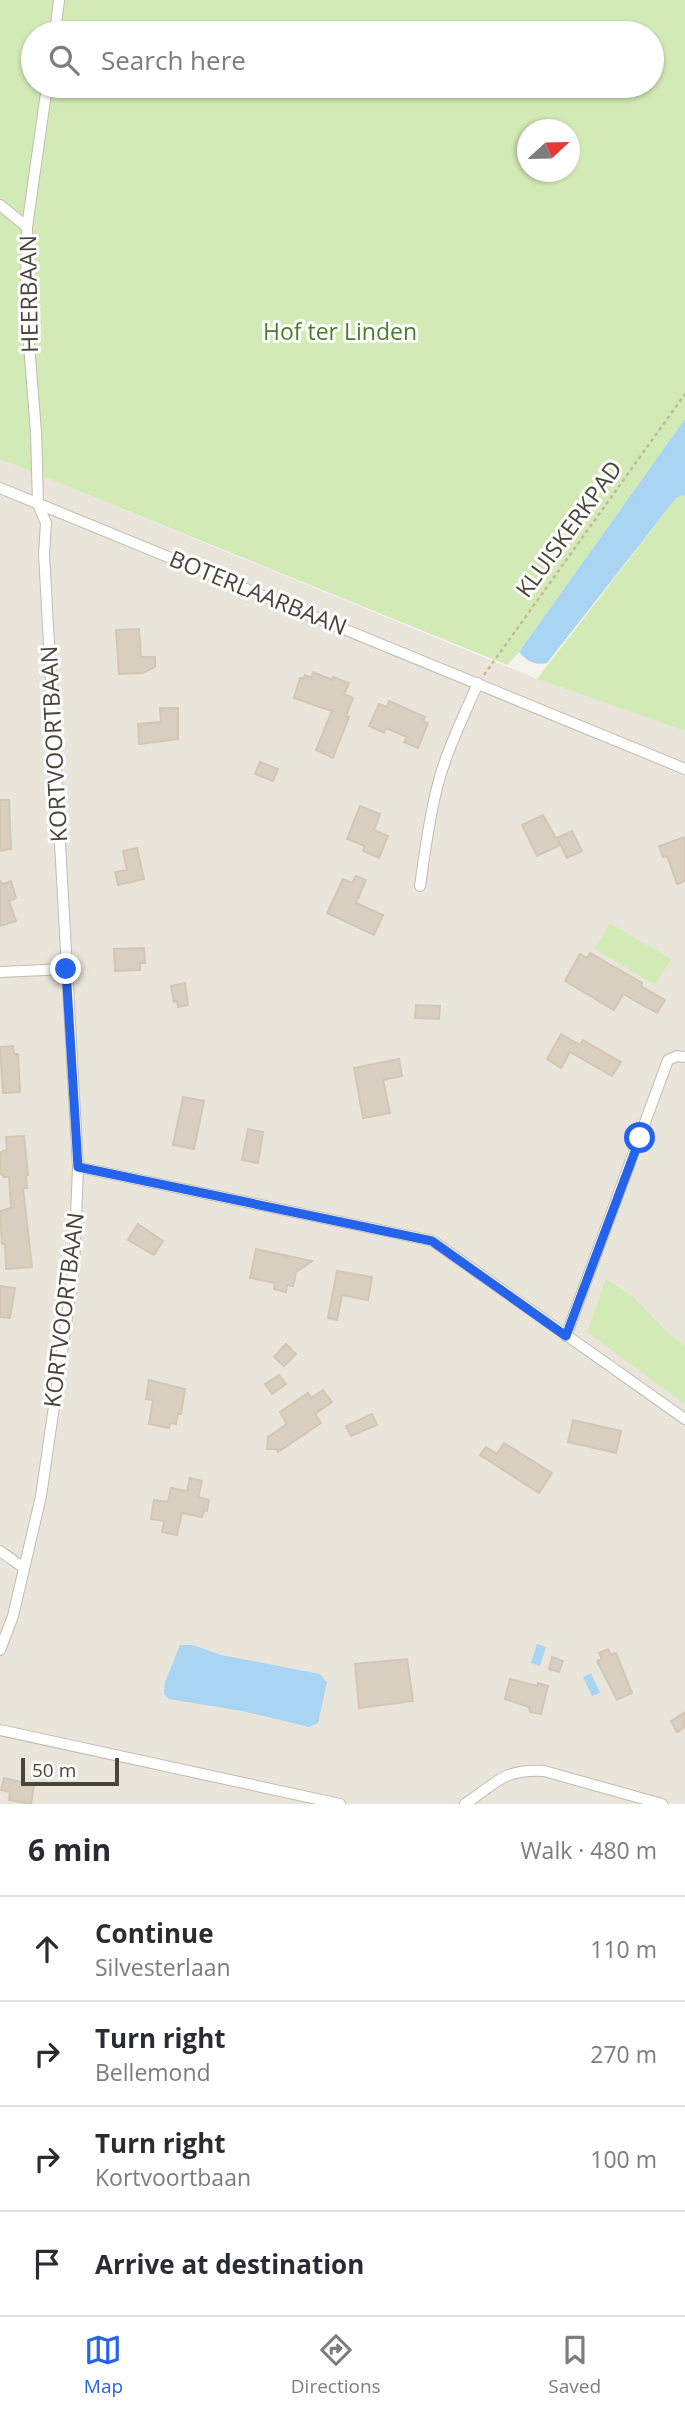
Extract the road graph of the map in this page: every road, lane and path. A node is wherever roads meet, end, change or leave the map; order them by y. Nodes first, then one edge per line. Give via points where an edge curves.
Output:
1 (59, 0) edge
2 (56, 21) edge
3 (45, 98) edge
4 (0, 205) edge
5 (27, 227) junction
6 (685, 394) edge
7 (0, 488) edge
8 (38, 504) junction
9 (478, 683) junction
10 (685, 769) edge
11 (420, 886) dead end
12 (66, 969) junction
13 (0, 972) edge
14 (685, 1057) edge
15 (78, 1167) junction
16 (566, 1336) junction
17 (685, 1419) edge
18 (0, 1551) edge
19 (24, 1568) junction
20 (0, 1650) edge
21 (0, 1730) edge
22 (340, 1804) edge
23 (465, 1804) edge
24 (662, 1804) edge

1 - 2 street
3 - 5 street, HEERBAAN
4 - 5 street
5 - 8 street, HEERBAAN via 26,307
6 - 9 path, KLUISKERKPAD
7 - 8 street, BOTERLAARBAAN
8 - 9 street, BOTERLAARBAAN
8 - 12 street, KORTVOORTBAAN via 46,523
9 - 10 street, BOTERLAARBAAN
9 - 11 street via 438,784
12 - 13 street
12 - 15 street, KORTVOORTBAAN
14 - 16 street via 668,1060
15 - 16 street via 432,1241
15 - 19 street, KORTVOORTBAAN via 74,1269 41,1496
16 - 17 street
18 - 19 street
19 - 20 street, KORTVOORTBAAN
21 - 22 street
23 - 24 street via 502,1776 525,1770 544,1771

